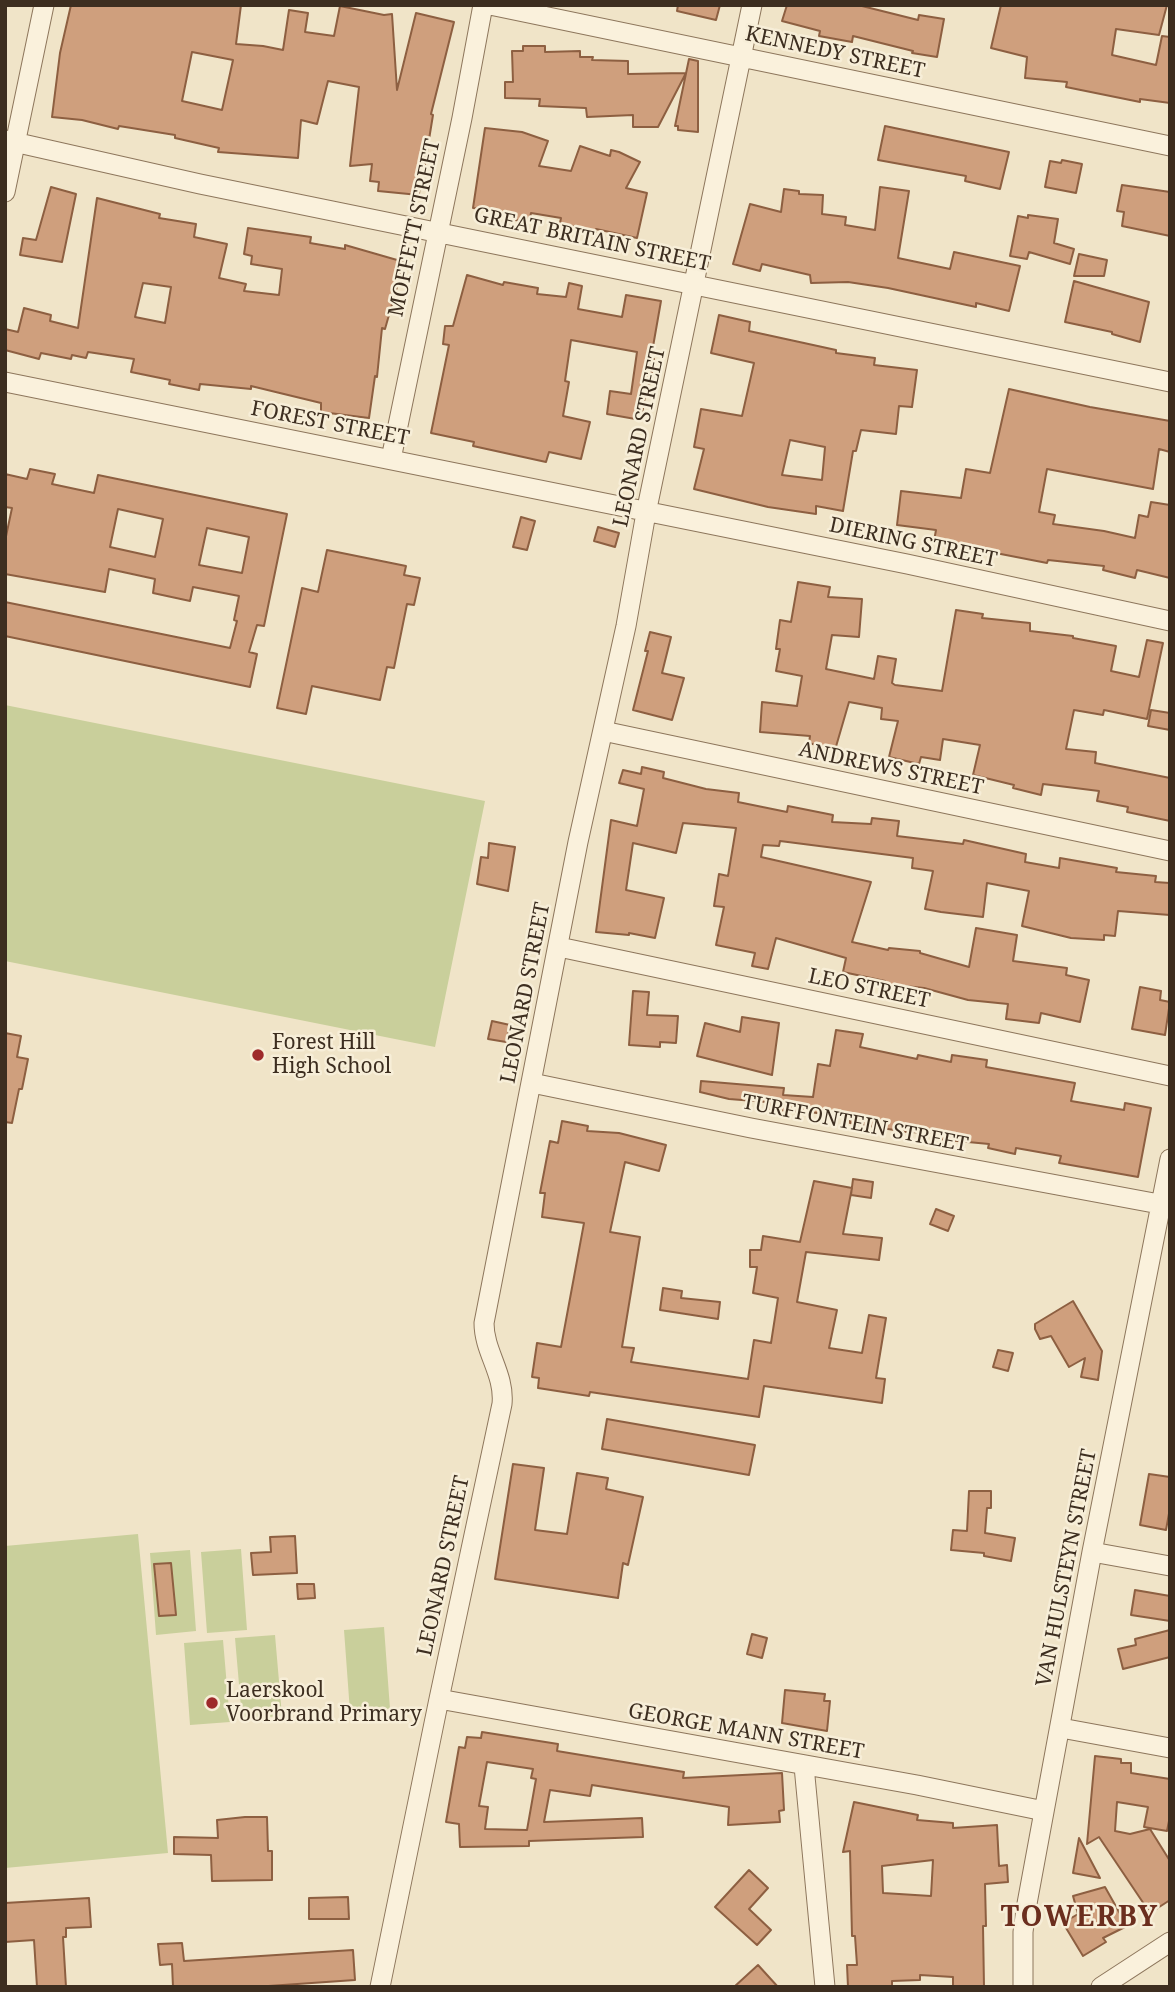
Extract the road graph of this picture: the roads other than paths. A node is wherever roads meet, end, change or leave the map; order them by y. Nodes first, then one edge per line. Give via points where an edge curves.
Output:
1 (44, 5) edge
2 (482, 5) edge
3 (490, 5) edge
4 (752, 5) edge
5 (741, 57) junction
6 (10, 142) edge
7 (1170, 146) edge
8 (5, 192) edge
9 (436, 231) junction
10 (695, 285) junction
11 (5, 382) edge
12 (1170, 383) edge
13 (391, 459) junction
14 (646, 513) junction
15 (1170, 621) edge
16 (603, 731) junction
17 (1170, 851) edge
18 (559, 947) junction
19 (1170, 1076) edge
20 (532, 1083) junction
21 (1170, 1159) edge
22 (1165, 1205) edge
23 (1093, 1552) junction
24 (1170, 1566) edge
25 (439, 1699) junction
26 (1061, 1728) junction
27 (1170, 1748) edge
28 (804, 1766) junction
29 (1044, 1811) junction
30 (1170, 1942) edge
31 (380, 1987) edge
32 (825, 1987) edge
33 (1023, 1987) edge
34 (1101, 1987) edge

1 - 6 street
2 - 9 street, MOFFETT STREET
3 - 5 street, KENNEDY STREET
4 - 5 street, LEONARD STREET
5 - 7 street, KENNEDY STREET
5 - 10 street, LEONARD STREET
6 - 8 street
6 - 9 street, GREAT BRITAIN STREET
9 - 10 street, GREAT BRITAIN STREET
9 - 13 street, MOFFETT STREET
10 - 12 street, GREAT BRITAIN STREET
10 - 14 street, LEONARD STREET
11 - 13 street, FOREST STREET
13 - 14 street, FOREST STREET
14 - 15 street, DIERING STREET
14 - 16 street, LEONARD STREET
16 - 17 street, ANDREWS STREET
16 - 18 street, LEONARD STREET
18 - 19 street, LEO STREET
18 - 20 street, LEONARD STREET
20 - 22 street, TURFFONTEIN STREET
20 - 25 street, LEONARD STREET via 484,1322 484,1335 502,1380 502,1404
21 - 22 street, VAN HULSTEYN STREET
22 - 23 street, VAN HULSTEYN STREET
23 - 24 street
23 - 26 street, VAN HULSTEYN STREET
25 - 28 street, GEORGE MANN STREET
25 - 31 street, LEONARD STREET
26 - 27 street
26 - 29 street, VAN HULSTEYN STREET
28 - 29 street, GEORGE MANN STREET
28 - 32 street
29 - 33 street, VAN HULSTEYN STREET via 1023,1932
30 - 34 street

